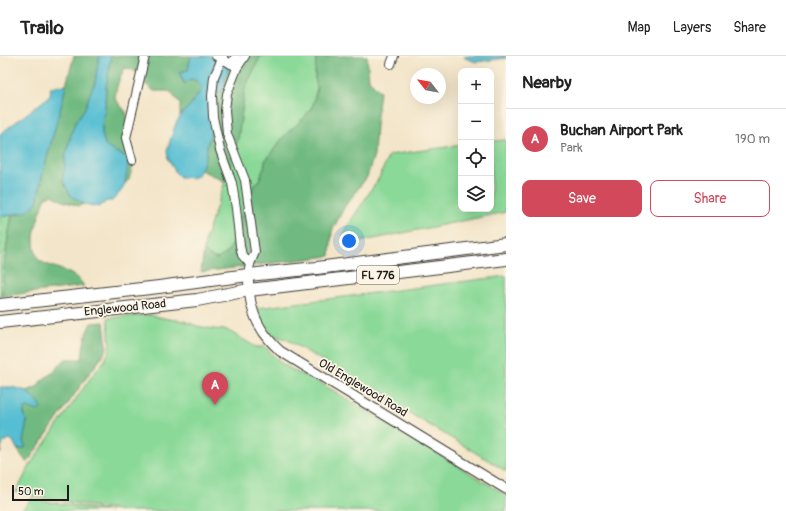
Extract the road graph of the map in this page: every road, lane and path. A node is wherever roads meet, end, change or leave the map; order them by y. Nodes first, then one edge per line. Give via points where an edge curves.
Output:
1 (145, 56) edge
2 (236, 56) edge
3 (245, 56) edge
4 (220, 57) edge
5 (234, 66) junction
6 (132, 160) dead end
7 (506, 244) edge
8 (506, 259) edge
9 (249, 270) junction
10 (250, 290) junction
11 (0, 306) edge
12 (0, 322) edge
13 (506, 489) edge

1 - 6 street via 126,138
2 - 5 street
3 - 5 street
4 - 5 street
4 - 9 street via 214,77 212,117 232,183 240,246
5 - 9 street via 225,110 227,134 245,180 255,252
7 - 9 main road, FL 776 via 317,268
8 - 10 main road, FL 776
9 - 10 street, Old Englewood Road
9 - 11 main road, Englewood Road / FL 776 via 159,287
10 - 12 main road, Englewood Road / FL 776 via 197,300
10 - 13 street, Old Englewood Road via 252,309 258,322 269,340 280,351

